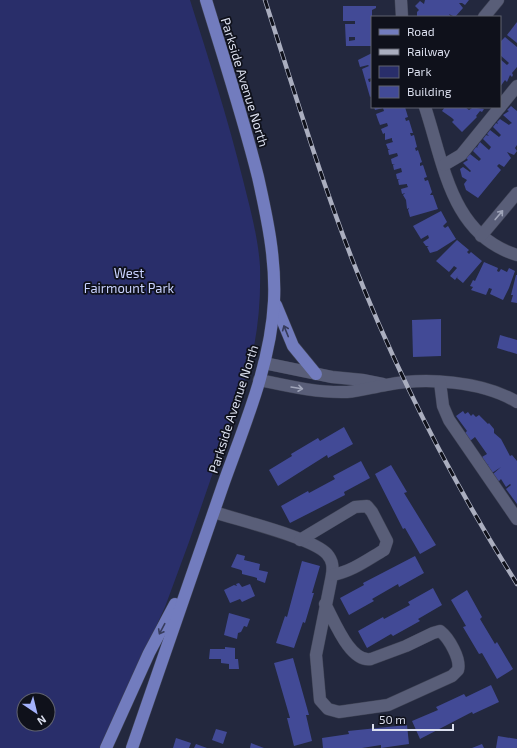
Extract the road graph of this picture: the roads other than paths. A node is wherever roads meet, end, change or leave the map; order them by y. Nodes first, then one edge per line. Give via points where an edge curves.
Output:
1 (206, 0) edge
2 (401, 0) edge
3 (498, 0) edge
4 (402, 16) edge
5 (485, 16) edge
6 (517, 86) edge
7 (501, 106) edge
8 (426, 108) edge
9 (499, 108) edge
10 (444, 165) junction
11 (517, 193) edge
12 (481, 236) junction
13 (517, 255) edge
14 (274, 300) junction
15 (264, 363) junction
16 (316, 374) junction
17 (259, 380) junction
18 (440, 382) junction
19 (387, 384) junction
20 (517, 402) edge
21 (214, 512) junction
22 (517, 520) edge
23 (300, 540) junction
24 (194, 569) junction
25 (332, 575) junction
26 (325, 604) junction
27 (106, 748) edge
28 (132, 748) edge

1 - 14 main road, Parkside Avenue North via 236,96 264,201 272,252
2 - 4 street
3 - 5 street
6 - 7 street
8 - 10 street
9 - 10 street via 461,155
10 - 12 street via 460,209 467,222
12 -> 11 street
12 - 13 street via 500,249
14 - 15 main road, Parkside Avenue North via 272,327
16 -> 14 main road via 292,346
15 - 16 street
15 - 17 main road, Parkside Avenue North
16 - 19 street
17 -> 19 street via 328,392 366,390
17 - 21 main road, Parkside Avenue North
18 - 19 street
18 - 20 street via 487,389
18 - 22 street via 443,406 450,420
21 - 23 street
21 - 24 main road, Parkside Avenue North
23 - 25 street via 326,553 332,563
23 - 25 street via 355,507 363,505 369,508 385,537 386,547 355,567
24 -> 27 main road via 149,653
24 - 28 main road, Parkside Avenue North
25 - 26 street
26 - 26 street via 349,648 361,659 371,659 440,631 458,660 458,670 452,676 388,706 339,712 328,709 320,700 316,662 316,647

